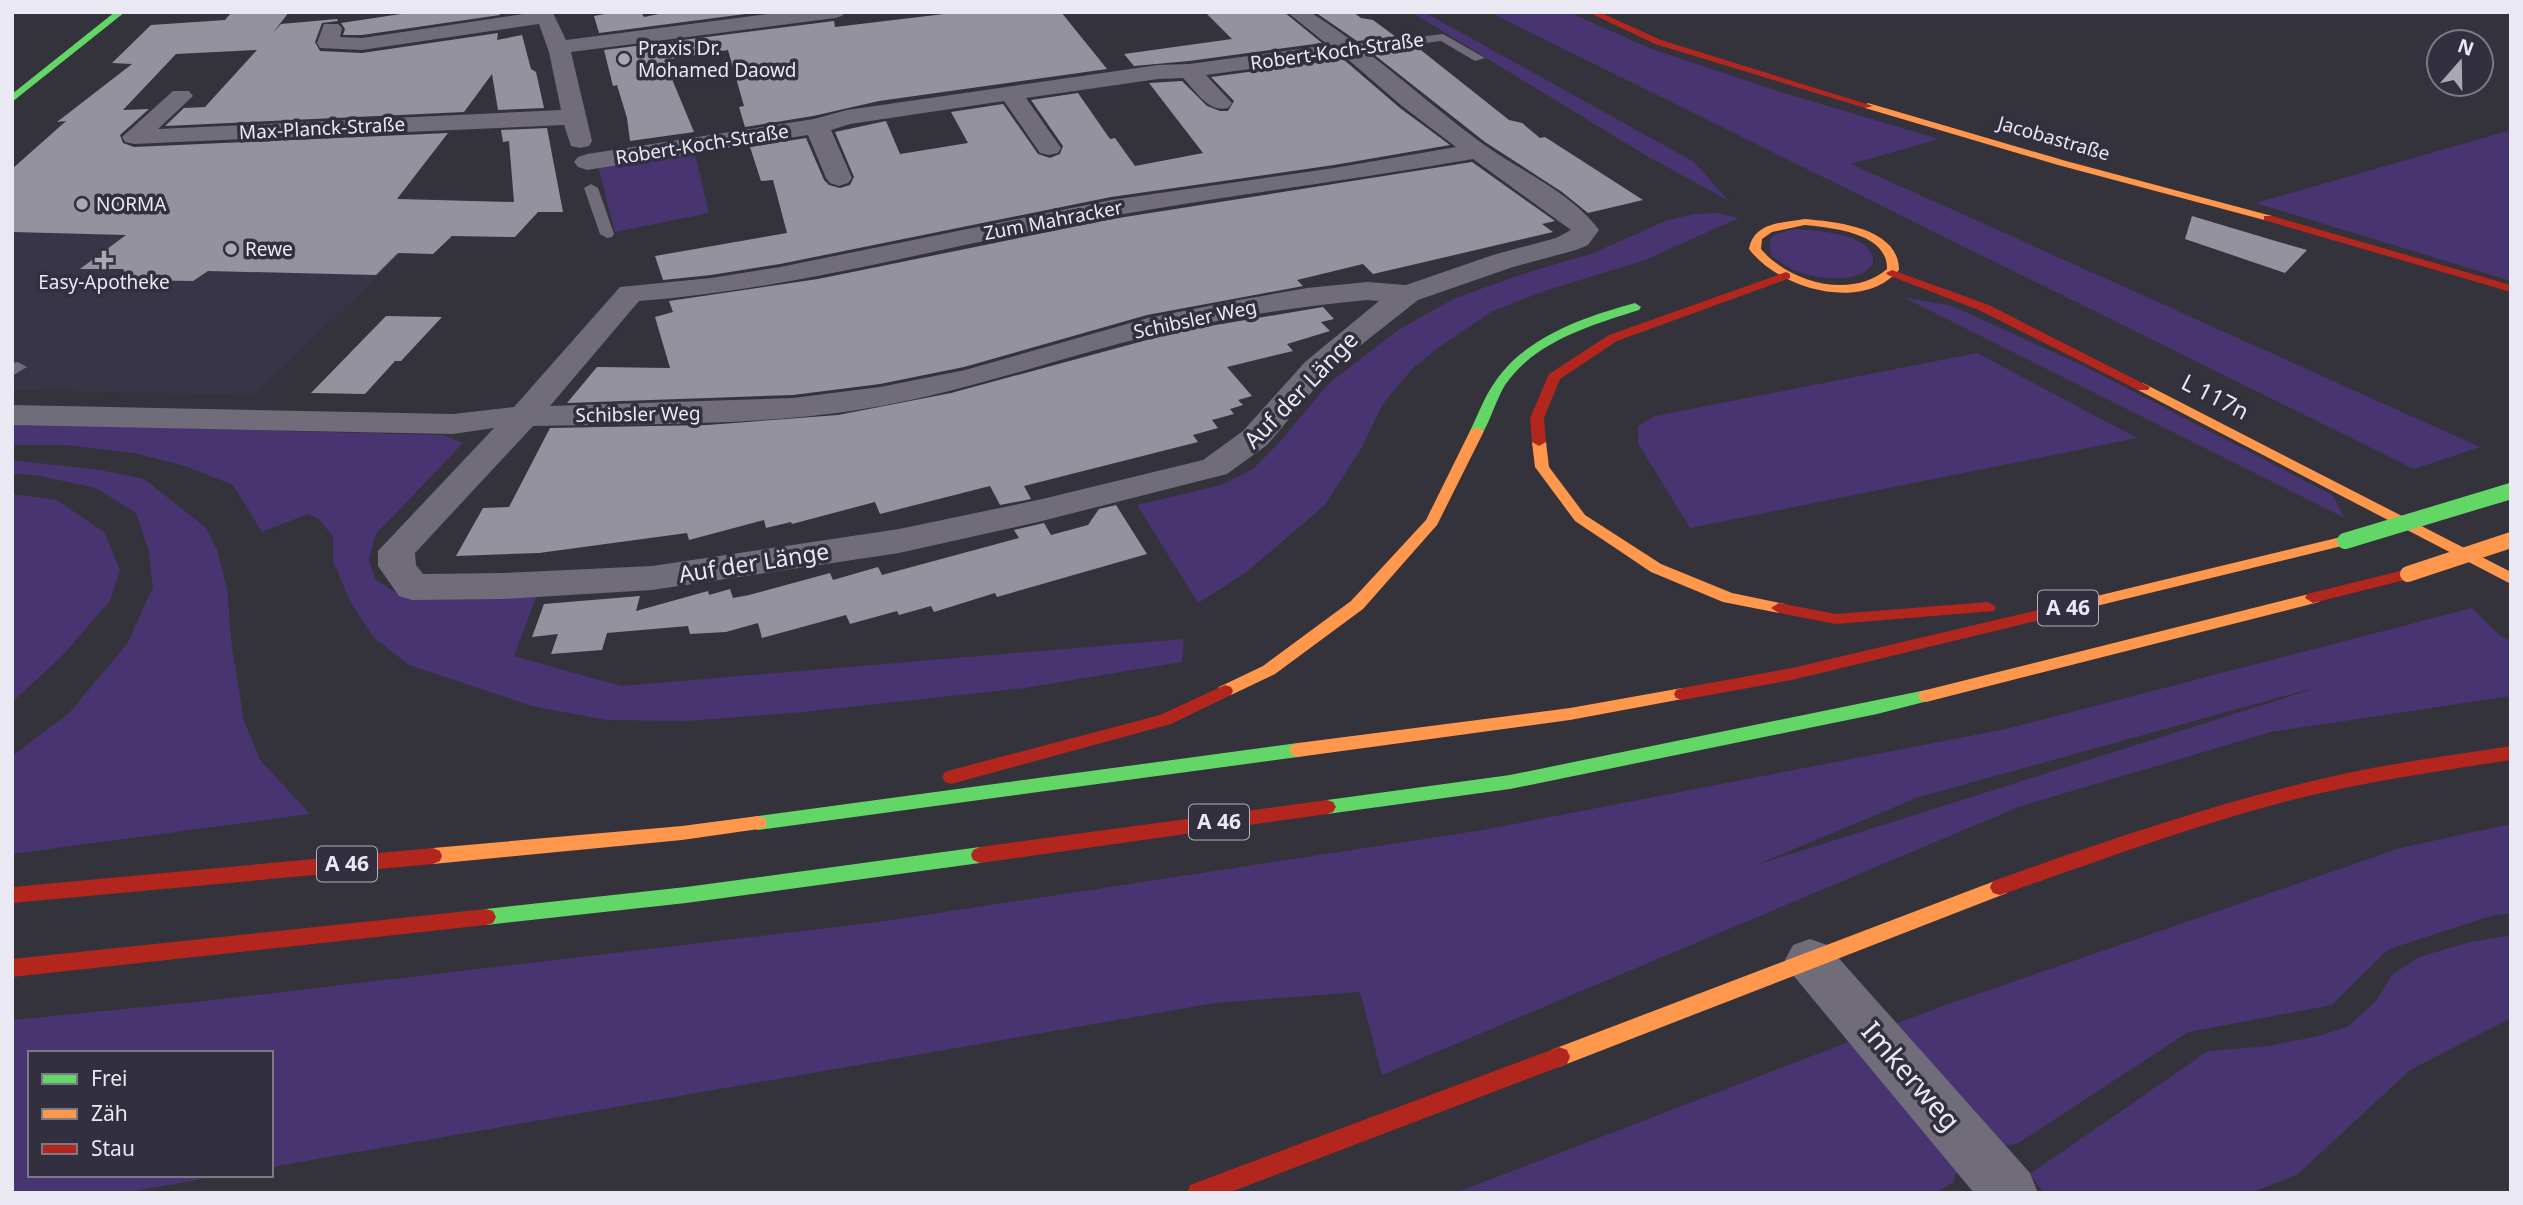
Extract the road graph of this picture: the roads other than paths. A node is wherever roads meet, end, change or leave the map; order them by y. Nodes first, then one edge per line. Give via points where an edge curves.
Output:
1 (121, 12) edge
2 (835, 12) edge
3 (1297, 12) edge
4 (1592, 12) edge
5 (545, 15) edge
6 (331, 28) dead end
7 (561, 47) junction
8 (1349, 49) junction
9 (1479, 58) dead end
10 (1189, 71) junction
11 (1011, 94) junction
12 (181, 96) dead end
13 (12, 99) edge
14 (1220, 103) dead end
15 (573, 117) junction
16 (817, 126) junction
17 (1049, 148) dead end
18 (1477, 150) junction
19 (587, 162) junction
20 (839, 178) dead end
21 (592, 188) joint
22 (607, 234) dead end
23 (1892, 273) junction
24 (1786, 276) junction
25 (2511, 289) edge
26 (630, 293) joint
27 (1408, 294) junction
28 (1656, 300) dead end
29 (12, 400) edge
30 (12, 415) edge
31 (512, 416) junction
32 (2511, 491) edge
33 (2511, 540) edge
34 (2345, 541) junction
35 (2511, 579) edge
36 (2511, 753) edge
37 (792, 820) junction
38 (12, 895) edge
39 (1810, 960) junction
40 (12, 968) edge
41 (1198, 1193) edge
42 (2010, 1193) edge

1 - 13 main road
2 - 7 street
3 - 8 street, Schibsler Weg
4 - 25 main road, Jacobastraße via 1711,60
5 - 6 street via 362,44 328,43
5 - 7 street
7 - 15 street
8 - 9 lane, Robert-Koch-Straße via 1443,37
8 - 10 street, Robert-Koch-Straße
8 - 18 street, Schibsler Weg
10 - 11 street, Robert-Koch-Straße
10 - 14 street
11 - 16 street, Robert-Koch-Straße via 847,117
11 - 17 street
12 - 15 street, Max-Planck-Straße via 134,137
15 - 19 street
16 - 19 street, Robert-Koch-Straße
16 - 20 street, Robert-Koch-Straße
18 - 26 street, Zum Mahracker via 1111,208 780,276
18 - 27 street, Schibsler Weg via 1577,219 1585,230 1566,244
19 - 21 street
21 - 22 lane
23 - 24 main road via 1880,282 1835,287
23 - 24 main road via 1891,254 1866,235 1826,224 1786,224 1768,229 1757,238 1755,249 1757,263
23 - 35 main road, L 117n via 1945,289 2004,316 2280,455
24 - 34 main road via 1612,338 1554,377 1537,418 1542,467 1580,518 1656,568 1729,598 1836,619 2011,606
26 - 31 street, Auf der Länge
27 - 31 street, Schibsler Weg via 1367,291 1307,296 1226,311 880,397 793,408
27 - 31 street, Auf der Länge via 1333,352 1301,383 1258,438 1215,467 899,541 652,579 412,587 397,566 396,551
28 - 37 main road via 1580,325 1527,355 1501,382 1432,522 1357,605 1269,670 1165,720
29 - 31 street, Schibsler Weg via 465,408
30 - 31 street, Schibsler Weg via 453,424
32 - 34 main road, A 46, bridge
33 - 40 main road, A 46, bridge via 2408,574 1877,708 1510,782 686,895
34 - 37 main road, A 46 via 1779,676 1570,714
36 - 39 main road via 2321,786 2149,835
37 - 38 main road, A 46
39 - 41 main road
39 - 42 street, Imkerweg

